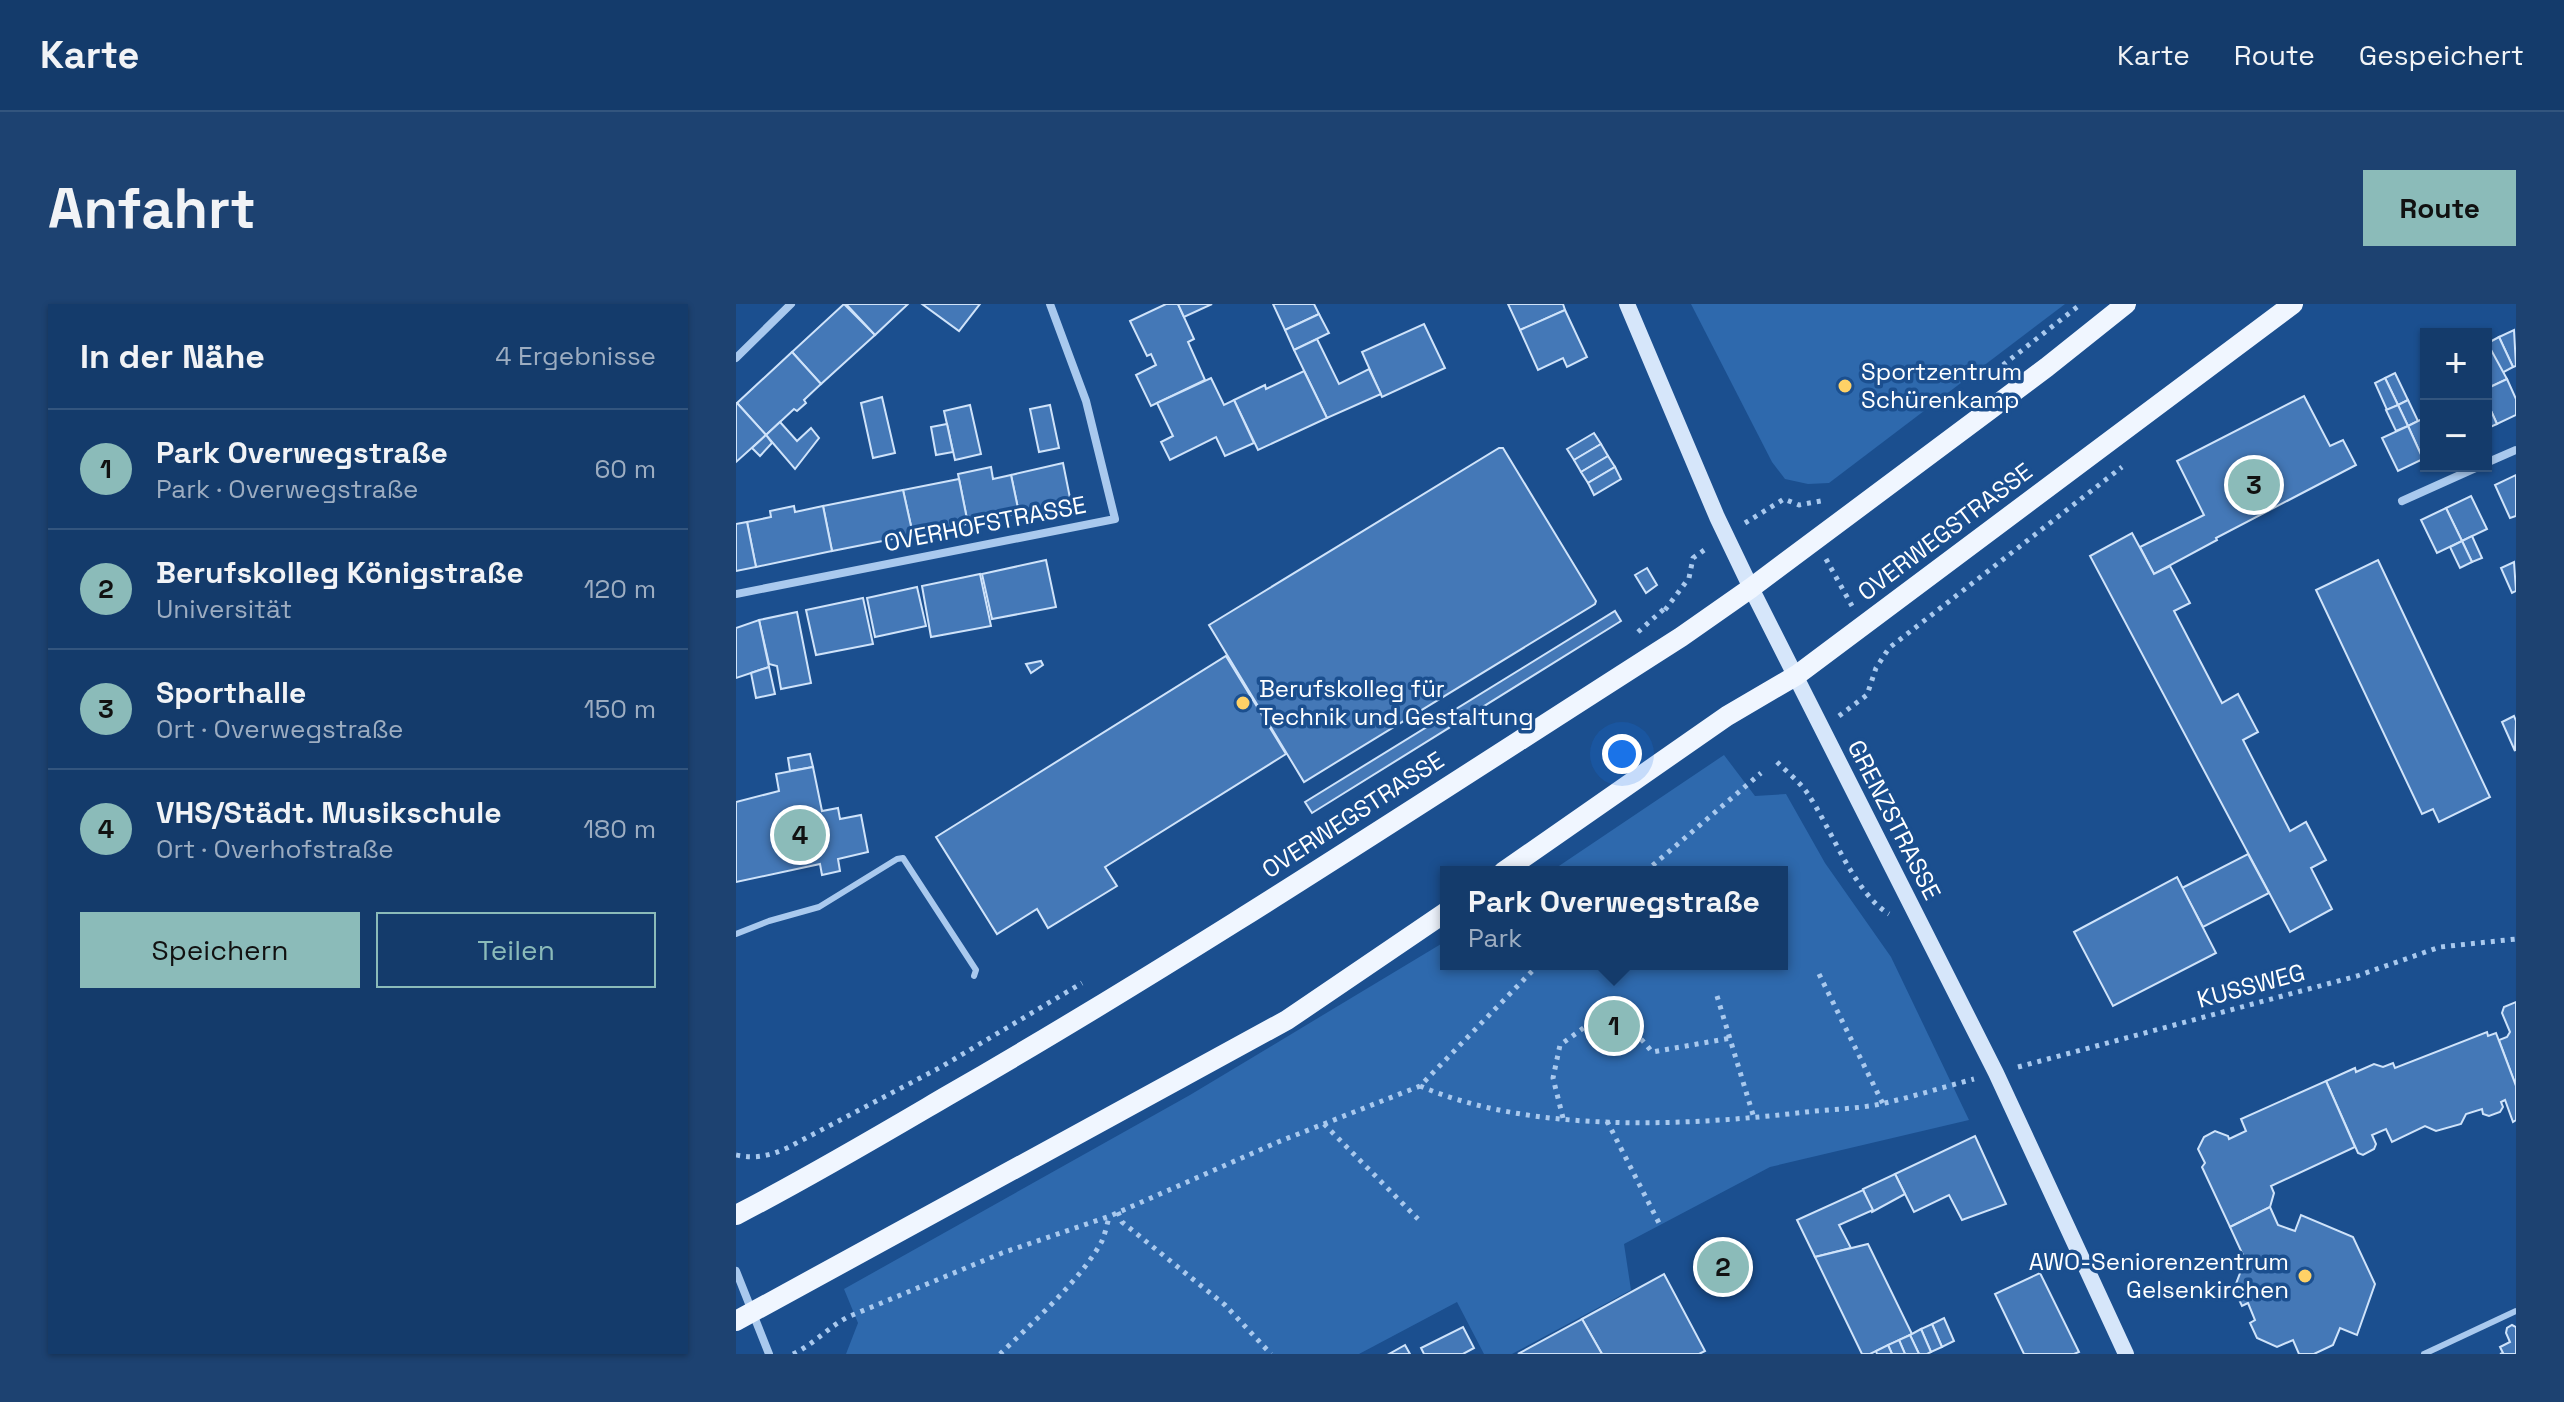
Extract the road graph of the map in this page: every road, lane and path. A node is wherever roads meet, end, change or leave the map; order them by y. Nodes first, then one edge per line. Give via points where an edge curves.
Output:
1 (791, 304) edge
2 (1050, 304) edge
3 (1627, 304) edge
4 (2081, 304) edge
5 (2126, 304) edge
6 (2293, 304) edge
7 (736, 358) edge
8 (2000, 368) dead end
9 (2516, 450) edge
10 (2131, 460) dead end
11 (2492, 460) edge
12 (2467, 472) edge
13 (1838, 491) dead end
14 (2402, 501) dead end
15 (1799, 505) junction
16 (1726, 535) junction
17 (1816, 540) junction
18 (1751, 588) junction
19 (736, 594) edge
20 (1665, 608) junction
21 (1863, 626) junction
22 (1631, 636) dead end
23 (1681, 637) junction
24 (1881, 660) junction
25 (1797, 675) junction
26 (1823, 729) junction
27 (1777, 762) dead end
28 (1761, 773) dead end
29 (1512, 866) edge
30 (1652, 866) edge
31 (1440, 916) edge
32 (736, 934) edge
33 (1926, 937) junction
34 (2516, 939) edge
35 (1533, 970) edge
36 (1819, 974) dead end
37 (974, 976) dead end
38 (1088, 980) dead end
39 (1717, 996) dead end
40 (1731, 1038) junction
41 (1996, 1073) junction
42 (1420, 1086) junction
43 (1883, 1104) junction
44 (1563, 1118) junction
45 (1754, 1118) junction
46 (1606, 1120) junction
47 (1324, 1124) junction
48 (736, 1155) edge
49 (1118, 1212) junction
50 (736, 1215) edge
51 (1110, 1216) junction
52 (1418, 1219) dead end
53 (1660, 1225) dead end
54 (736, 1271) edge
55 (2516, 1311) edge
56 (743, 1317) edge
57 (814, 1344) junction
58 (769, 1354) edge
59 (793, 1354) edge
60 (817, 1354) edge
61 (1000, 1354) edge
62 (1271, 1354) edge
63 (2126, 1354) edge
64 (2424, 1354) edge

1 - 7 street
2 - 19 street, OVERHOFSTRASSE via 1086,401 1115,519
3 - 16 street, GRENZSTRASSE
4 - 8 path
5 - 17 main road, OVERWEGSTRASSE
6 - 21 main road, OVERWEGSTRASSE
9 - 11 street
10 - 24 path via 1889,648
12 - 14 street
13 - 15 path via 1826,500
15 - 16 path via 1784,499
15 - 17 path
16 - 18 street, GRENZSTRASSE
16 - 20 path via 1693,558 1689,578
17 - 18 main road, OVERWEGSTRASSE
17 - 21 path
18 - 23 main road, OVERWEGSTRASSE
18 - 25 street, GRENZSTRASSE
20 - 22 path
20 - 23 path
21 - 24 path
21 - 25 main road, OVERWEGSTRASSE
23 - 50 main road, OVERWEGSTRASSE via 1042,1042
24 - 26 path via 1867,695
25 - 26 street, GRENZSTRASSE
25 - 29 main road, OVERWEGSTRASSE via 1727,716
26 - 33 street, GRENZSTRASSE
27 - 33 path via 1807,791 1877,907
28 - 30 path
31 - 56 main road via 1287,1020
32 - 37 lane via 819,907 903,858 976,970
33 - 41 street, GRENZSTRASSE
34 - 41 path, KUSSWEG via 2440,947 2357,976
35 - 42 path
36 - 43 path
38 - 48 path via 941,1067 787,1148 769,1156
39 - 40 path
40 - 44 path via 1652,1052 1618,1022 1596,1019 1560,1045 1553,1078
40 - 45 path
41 - 43 path, KUSSWEG
41 - 63 street, GRENZSTRASSE
42 - 44 path, KUSSWEG via 1455,1101
42 - 47 path
43 - 45 path, KUSSWEG
44 - 46 path, KUSSWEG
45 - 46 path, KUSSWEG
46 - 53 path
47 - 49 path
47 - 52 path
49 - 51 path
49 - 62 path via 1122,1222 1225,1305
51 - 57 path via 1002,1253 850,1316
51 - 61 path via 1102,1241 1084,1265
54 - 56 street
55 - 64 lane
56 - 58 street
57 - 59 path
57 - 60 path

